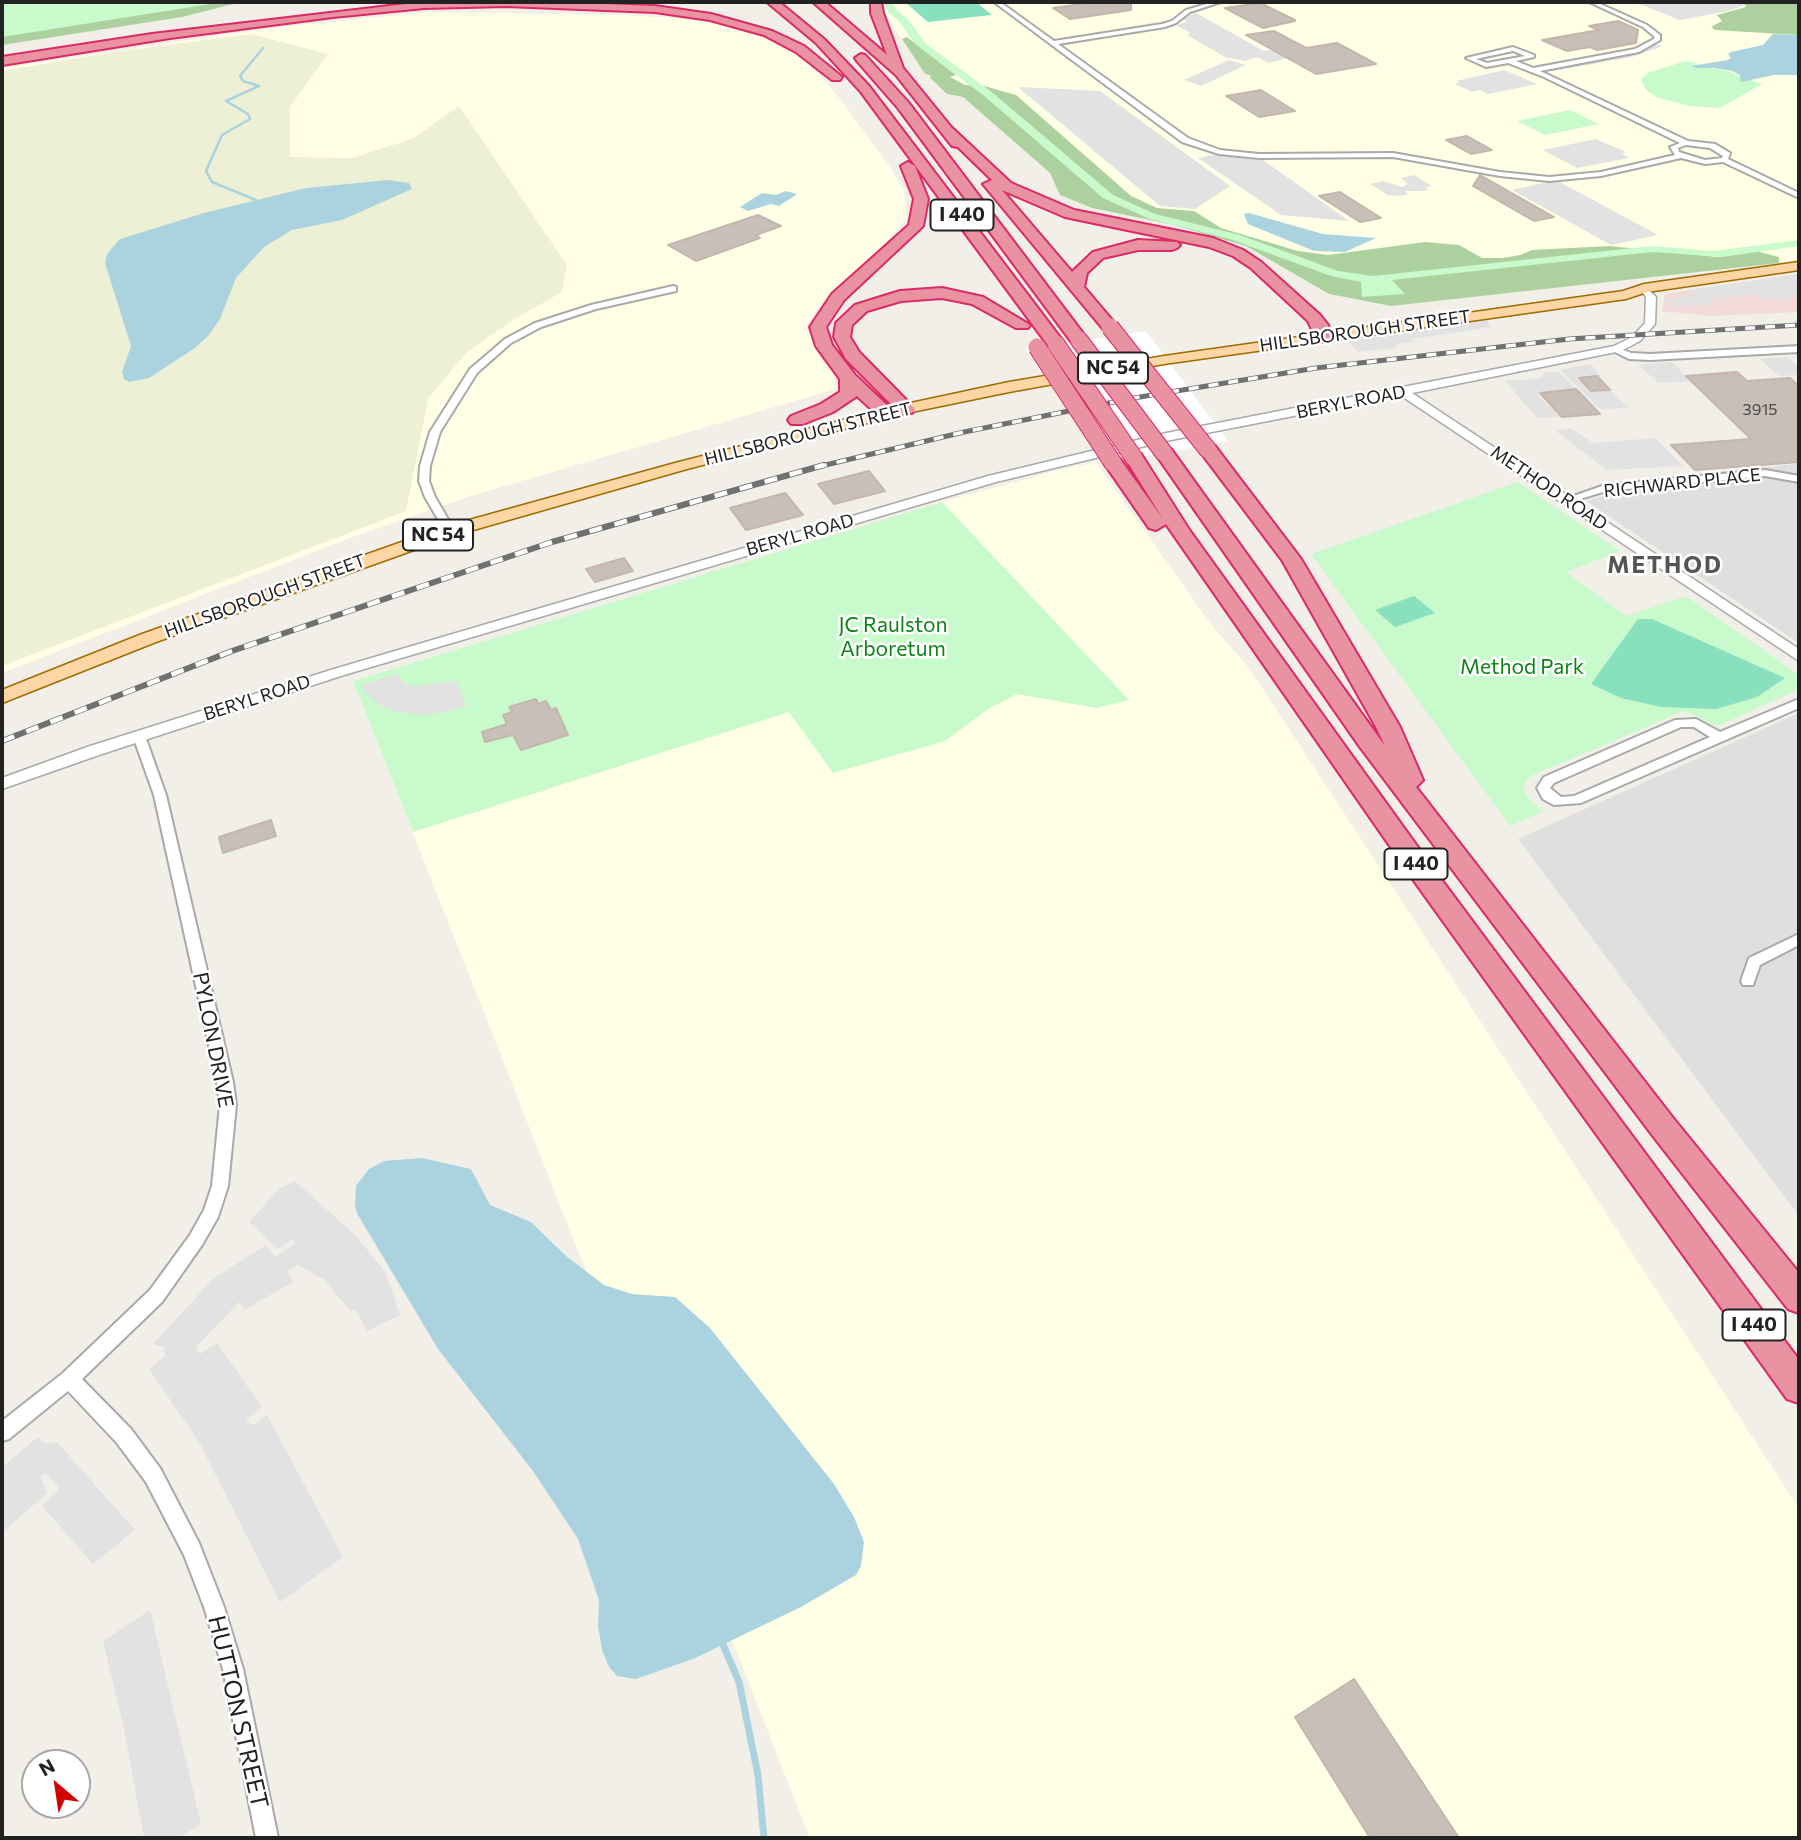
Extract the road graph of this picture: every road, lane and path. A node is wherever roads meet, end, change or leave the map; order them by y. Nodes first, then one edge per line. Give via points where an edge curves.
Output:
1 (372, 2) edge
2 (597, 2) edge
3 (758, 2) edge
4 (772, 2) edge
5 (876, 2) edge
6 (997, 2) edge
7 (1218, 2) edge
8 (1592, 2) edge
9 (814, 6) edge
10 (666, 9) junction
11 (235, 13) dead end
12 (181, 20) dead end
13 (116, 32) junction
14 (152, 37) junction
15 (1054, 43) junction
16 (2, 50) edge
17 (2, 61) edge
18 (1509, 61) junction
19 (1530, 71) junction
20 (900, 72) junction
21 (836, 78) junction
22 (1632, 117) junction
23 (1621, 118) junction
24 (948, 130) junction
25 (1686, 143) junction
26 (1677, 145) junction
27 (1681, 156) junction
28 (1724, 160) junction
29 (1713, 162) junction
30 (908, 166) junction
31 (1752, 174) junction
32 (1741, 176) junction
33 (1799, 196) edge
34 (1799, 204) edge
35 (1799, 266) edge
36 (982, 270) dead end
37 (1644, 288) junction
38 (673, 289) dead end
39 (1076, 289) junction
40 (997, 292) dead end
41 (1021, 325) junction
42 (1315, 329) junction
43 (1799, 349) edge
44 (1615, 350) junction
45 (849, 379) junction
46 (1403, 392) junction
47 (900, 403) junction
48 (881, 407) junction
49 (797, 420) junction
50 (1124, 460) junction
51 (1798, 479) edge
52 (1567, 500) junction
53 (447, 525) junction
54 (1799, 656) edge
55 (2, 682) edge
56 (2, 697) edge
57 (1799, 703) edge
58 (139, 736) junction
59 (1719, 737) junction
60 (2, 783) edge
61 (1431, 823) junction
62 (1799, 939) edge
63 (1748, 982) dead end
64 (1799, 1298) edge
65 (69, 1379) junction
66 (1799, 1387) edge
67 (2, 1432) edge
68 (267, 1838) edge

1 - 14 highway
2 - 10 highway
3 - 21 highway via 808,45
4 - 50 highway, I 440, bridge via 820,41 865,89 1056,344
5 - 20 highway
6 - 15 street
7 - 15 street via 1188,11 1163,26
8 - 19 street via 1645,26 1657,40 1637,51
9 - 20 highway
9 - 61 highway, I 440, bridge via 903,105 1164,453
10 - 14 highway via 424,5
10 - 21 highway via 768,33 800,49
11 - 13 highway
12 - 13 highway
13 - 16 highway
14 - 17 highway
15 - 27 street via 1185,139 1228,154 1393,155 1549,178 1585,177
18 - 18 street via 1532,56 1513,49 1469,58 1486,65
18 - 19 street
19 - 22 street
19 - 23 street
20 - 24 highway
21 - 30 highway
22 - 23 street
22 - 25 street
23 - 26 street
24 - 39 highway
24 - 42 highway via 1006,186 1042,204 1070,214 1213,243 1238,253 1256,265
25 - 26 street
25 - 28 street via 1720,148 1727,155
26 - 27 street via 1673,150
27 - 29 street
28 - 29 street
28 - 31 street
29 - 32 street
30 - 36 highway
30 - 45 highway via 921,199 916,226 838,297 818,327 824,346
31 - 32 street
31 - 33 street
32 - 34 street
35 - 37 main road, HILLSBOROUGH STREET
37 - 42 main road, HILLSBOROUGH STREET via 1626,295
37 - 44 street, BERYL ROAD via 1651,296 1650,324 1636,339
38 - 53 street via 538,325 508,341 473,371 435,432 425,466 424,481
39 - 42 highway via 1080,271 1098,255 1138,246 1191,247 1244,268
39 - 61 highway, bridge via 1291,559 1388,727
40 - 41 highway
41 - 47 highway via 977,300 942,293 900,296 861,308 844,323 842,337 852,355
41 - 50 highway, bridge
42 - 47 main road, HILLSBOROUGH STREET / NC 54
42 - 47 main road, HILLSBOROUGH STREET / NC 54 via 1075,360
43 - 44 street, BERYL ROAD via 1650,357
44 - 46 street, BERYL ROAD
45 - 48 highway
45 - 49 highway via 849,394
46 - 52 street, METHOD ROAD
46 - 58 street, BERYL ROAD via 1166,437 992,479 451,638
47 - 48 main road, HILLSBOROUGH STREET / NC 54
48 - 49 main road, HILLSBOROUGH STREET / NC 54
48 - 53 main road, HILLSBOROUGH STREET / NC 54 via 693,463
49 - 53 main road, HILLSBOROUGH STREET / NC 54
50 - 66 highway, I 440
51 - 52 street, RICHWARD PLACE via 1765,473 1605,488
52 - 54 street, METHOD ROAD
53 - 55 main road, HILLSBOROUGH STREET / NC 54 via 148,624
53 - 56 main road, HILLSBOROUGH STREET / NC 54
57 - 59 street
58 - 60 street, BERYL ROAD
58 - 65 street, PYLON DRIVE via 160,795 225,1082 227,1136 212,1212 179,1266 156,1296
59 - 59 street via 1569,802 1553,799 1543,788 1549,780 1679,723 1696,723
61 - 64 highway, I 440
62 - 63 street via 1754,962
65 - 67 street, PYLON DRIVE
65 - 68 street, HUTTON STREET via 124,1436 153,1475 192,1550 233,1669

